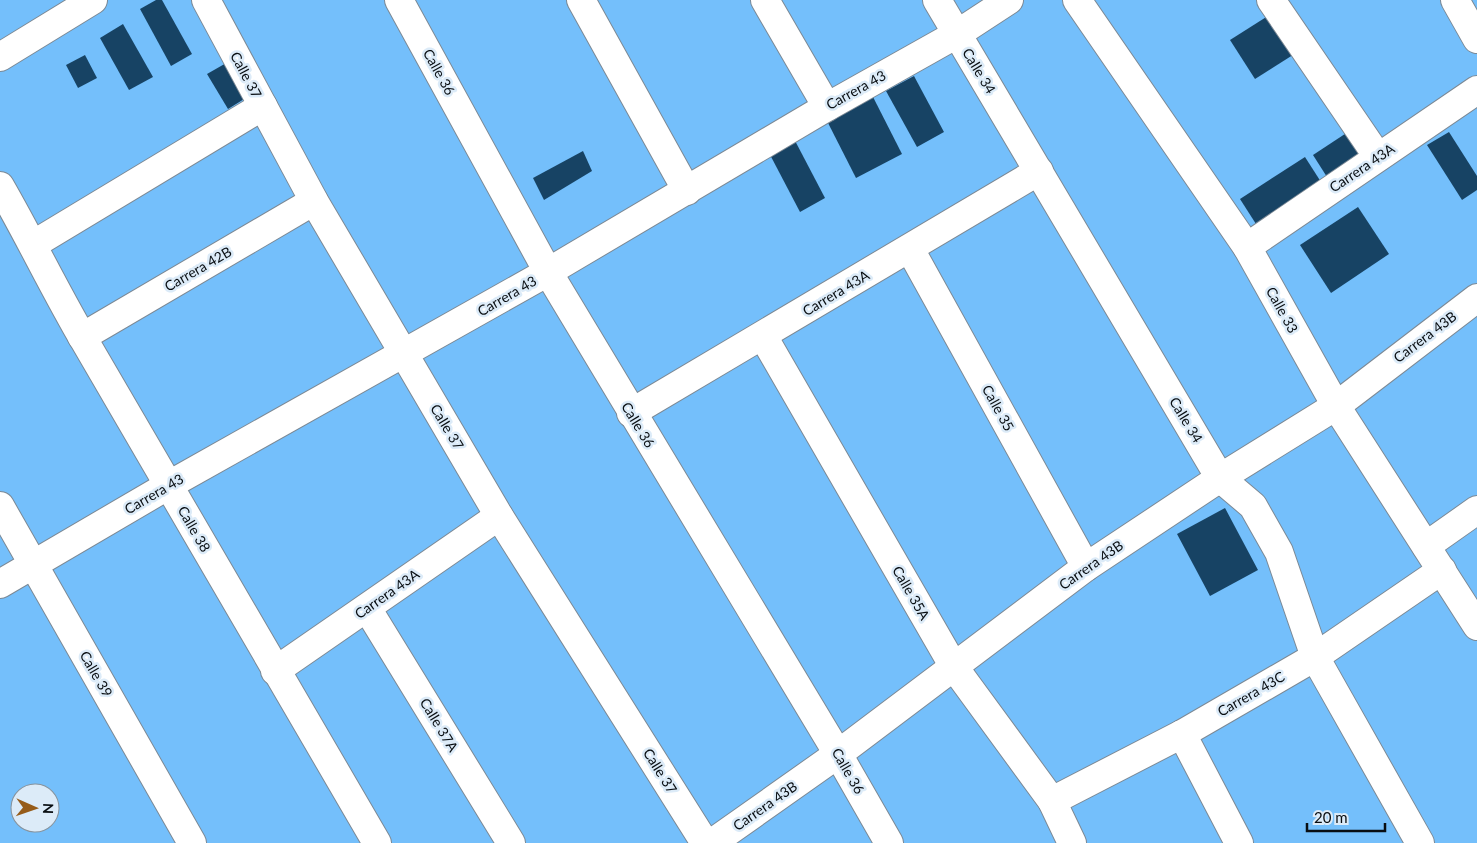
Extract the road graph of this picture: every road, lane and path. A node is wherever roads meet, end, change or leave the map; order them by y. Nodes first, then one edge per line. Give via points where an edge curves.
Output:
1 (93, 0) edge
2 (206, 0) edge
3 (399, 0) edge
4 (581, 0) edge
5 (765, 0) edge
6 (937, 0) edge
7 (1009, 0) edge
8 (1077, 0) edge
9 (1271, 0) edge
10 (1455, 0) edge
11 (957, 34) junction
12 (1477, 39) edge
13 (0, 57) edge
14 (1477, 90) edge
15 (262, 106) junction
16 (827, 106) junction
17 (1378, 157) junction
18 (1040, 171) junction
19 (0, 186) edge
20 (687, 191) junction
21 (314, 202) junction
22 (34, 244) junction
23 (1247, 247) junction
24 (910, 249) junction
25 (548, 272) junction
26 (1477, 298) edge
27 (763, 336) junction
28 (82, 338) junction
29 (404, 354) junction
30 (1336, 406) junction
31 (631, 414) junction
32 (1220, 478) junction
33 (169, 485) junction
34 (0, 506) edge
35 (1477, 510) edge
36 (499, 516) junction
37 (1426, 546) junction
38 (34, 565) junction
39 (1086, 567) junction
40 (1442, 570) junction
41 (0, 584) edge
42 (367, 608) junction
43 (1477, 626) edge
44 (1316, 657) junction
45 (954, 667) junction
46 (275, 671) junction
47 (1182, 734) junction
48 (838, 754) junction
49 (1052, 801) junction
50 (501, 840) edge
51 (192, 843) edge
52 (377, 843) edge
53 (705, 843) edge
54 (712, 843) edge
55 (889, 843) edge
56 (1072, 843) edge
57 (1239, 843) edge
58 (1420, 843) edge

1 - 13 street
2 - 15 street, Calle 37
3 - 25 street, Calle 36
4 - 20 street
5 - 16 street
6 - 11 street, Calle 34
7 - 11 street, Carrera 43
8 - 23 street, Calle 33
9 - 17 street
10 - 12 street
11 - 16 street, Carrera 43
11 - 18 street, Calle 34
14 - 17 street, Carrera 43A
15 - 21 street, Calle 37
15 - 22 street
16 - 20 street, Carrera 43
17 - 23 street, Carrera 43A
18 - 24 street, Carrera 43A
18 - 32 street, Calle 34
19 - 22 street, Calle 38
20 - 25 street, Carrera 43
21 - 28 street, Carrera 42B
21 - 29 street, Calle 37
22 - 28 street, Calle 38
23 - 30 street, Calle 33
24 - 27 street, Carrera 43A
24 - 39 street, Calle 35
25 - 29 street, Carrera 43
25 - 31 street, Calle 36
26 - 30 street, Carrera 43B
27 - 31 street, Carrera 43A
27 - 45 street, Calle 35A
28 - 33 street, Calle 38
29 - 33 street, Carrera 43
29 - 36 street, Calle 37
30 - 32 street, Carrera 43B
30 - 37 street, Calle 33
31 - 48 street, Calle 36
32 - 39 street, Carrera 43B
32 - 44 street, Calle 34 via 1253,506 1279,552
33 - 38 street, Carrera 43
33 - 46 street, Calle 38
34 - 38 street, Calle 39
35 - 37 street
36 - 42 street, Carrera 43A
36 - 53 street, Calle 37
37 - 40 street, Calle 33
38 - 41 street, Carrera 43
38 - 51 street, Calle 39
39 - 45 street, Carrera 43B
40 - 43 street, Calle 33
40 - 44 street, Carrera 43C
42 - 46 street, Carrera 43A
42 - 50 street, Calle 37A
44 - 47 street, Carrera 43C
44 - 58 street, Calle 34
45 - 48 street, Carrera 43B
45 - 49 street, Calle 35A
46 - 52 street, Calle 38
47 - 49 street, Carrera 43C
47 - 57 street
48 - 54 street, Carrera 43B
48 - 55 street, Calle 36
49 - 56 street, Calle 35A

